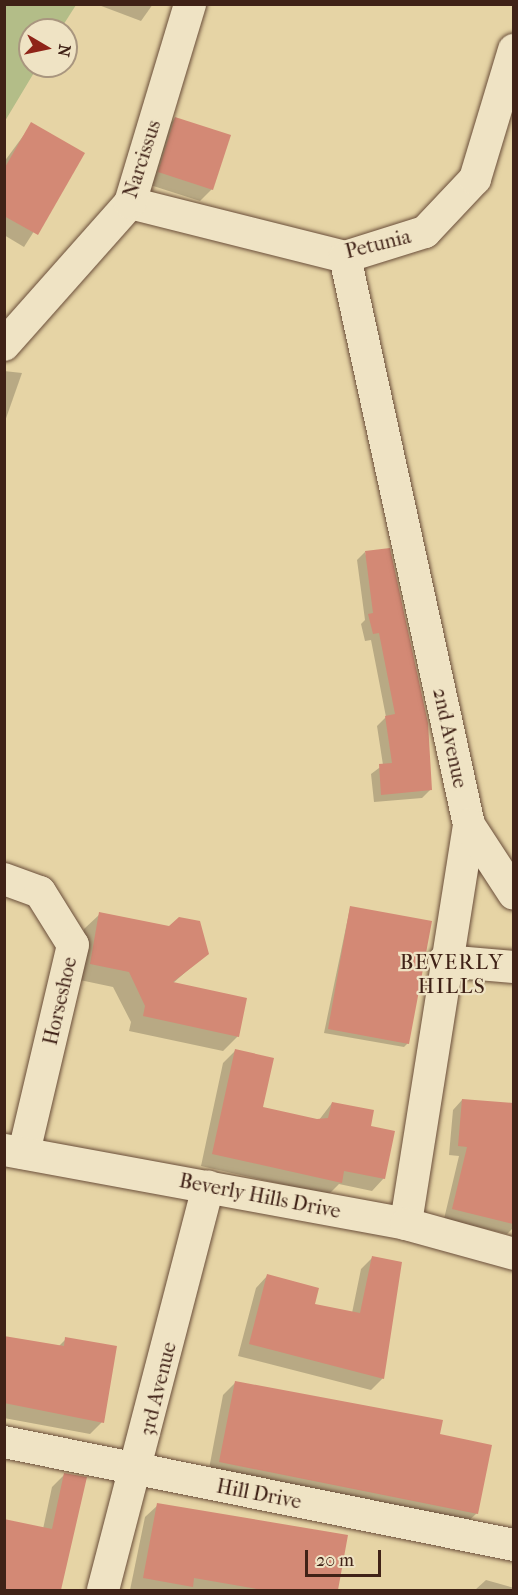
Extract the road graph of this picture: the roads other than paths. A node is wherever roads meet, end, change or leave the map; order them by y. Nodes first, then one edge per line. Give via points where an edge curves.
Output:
1 (190, 4) edge
2 (513, 50) edge
3 (130, 203) junction
4 (345, 257) junction
5 (4, 345) edge
6 (469, 825) junction
7 (4, 879) edge
8 (513, 894) edge
9 (444, 961) junction
10 (513, 967) edge
11 (14, 1152) edge
12 (208, 1186) junction
13 (406, 1224) junction
14 (513, 1254) edge
15 (4, 1442) edge
16 (138, 1470) junction
17 (513, 1545) edge
18 (104, 1590) edge

1 - 3 street, Narcissus
2 - 4 street, Petunia via 475,179 425,232
3 - 4 street, Petunia
3 - 5 street, Narcissus
4 - 6 street, 2nd Avenue
6 - 8 street
6 - 9 street, 2nd Avenue
7 - 11 street, Horseshoe via 40,892 73,945
9 - 10 street
9 - 13 street, 2nd Avenue
11 - 12 street, Beverly Hills Drive
12 - 13 street, Beverly Hills Drive
12 - 16 street, 3rd Avenue
13 - 14 street, Beverly Hills Drive
15 - 16 street, Hill Drive
16 - 17 street, Hill Drive
16 - 18 street, 3rd Avenue

